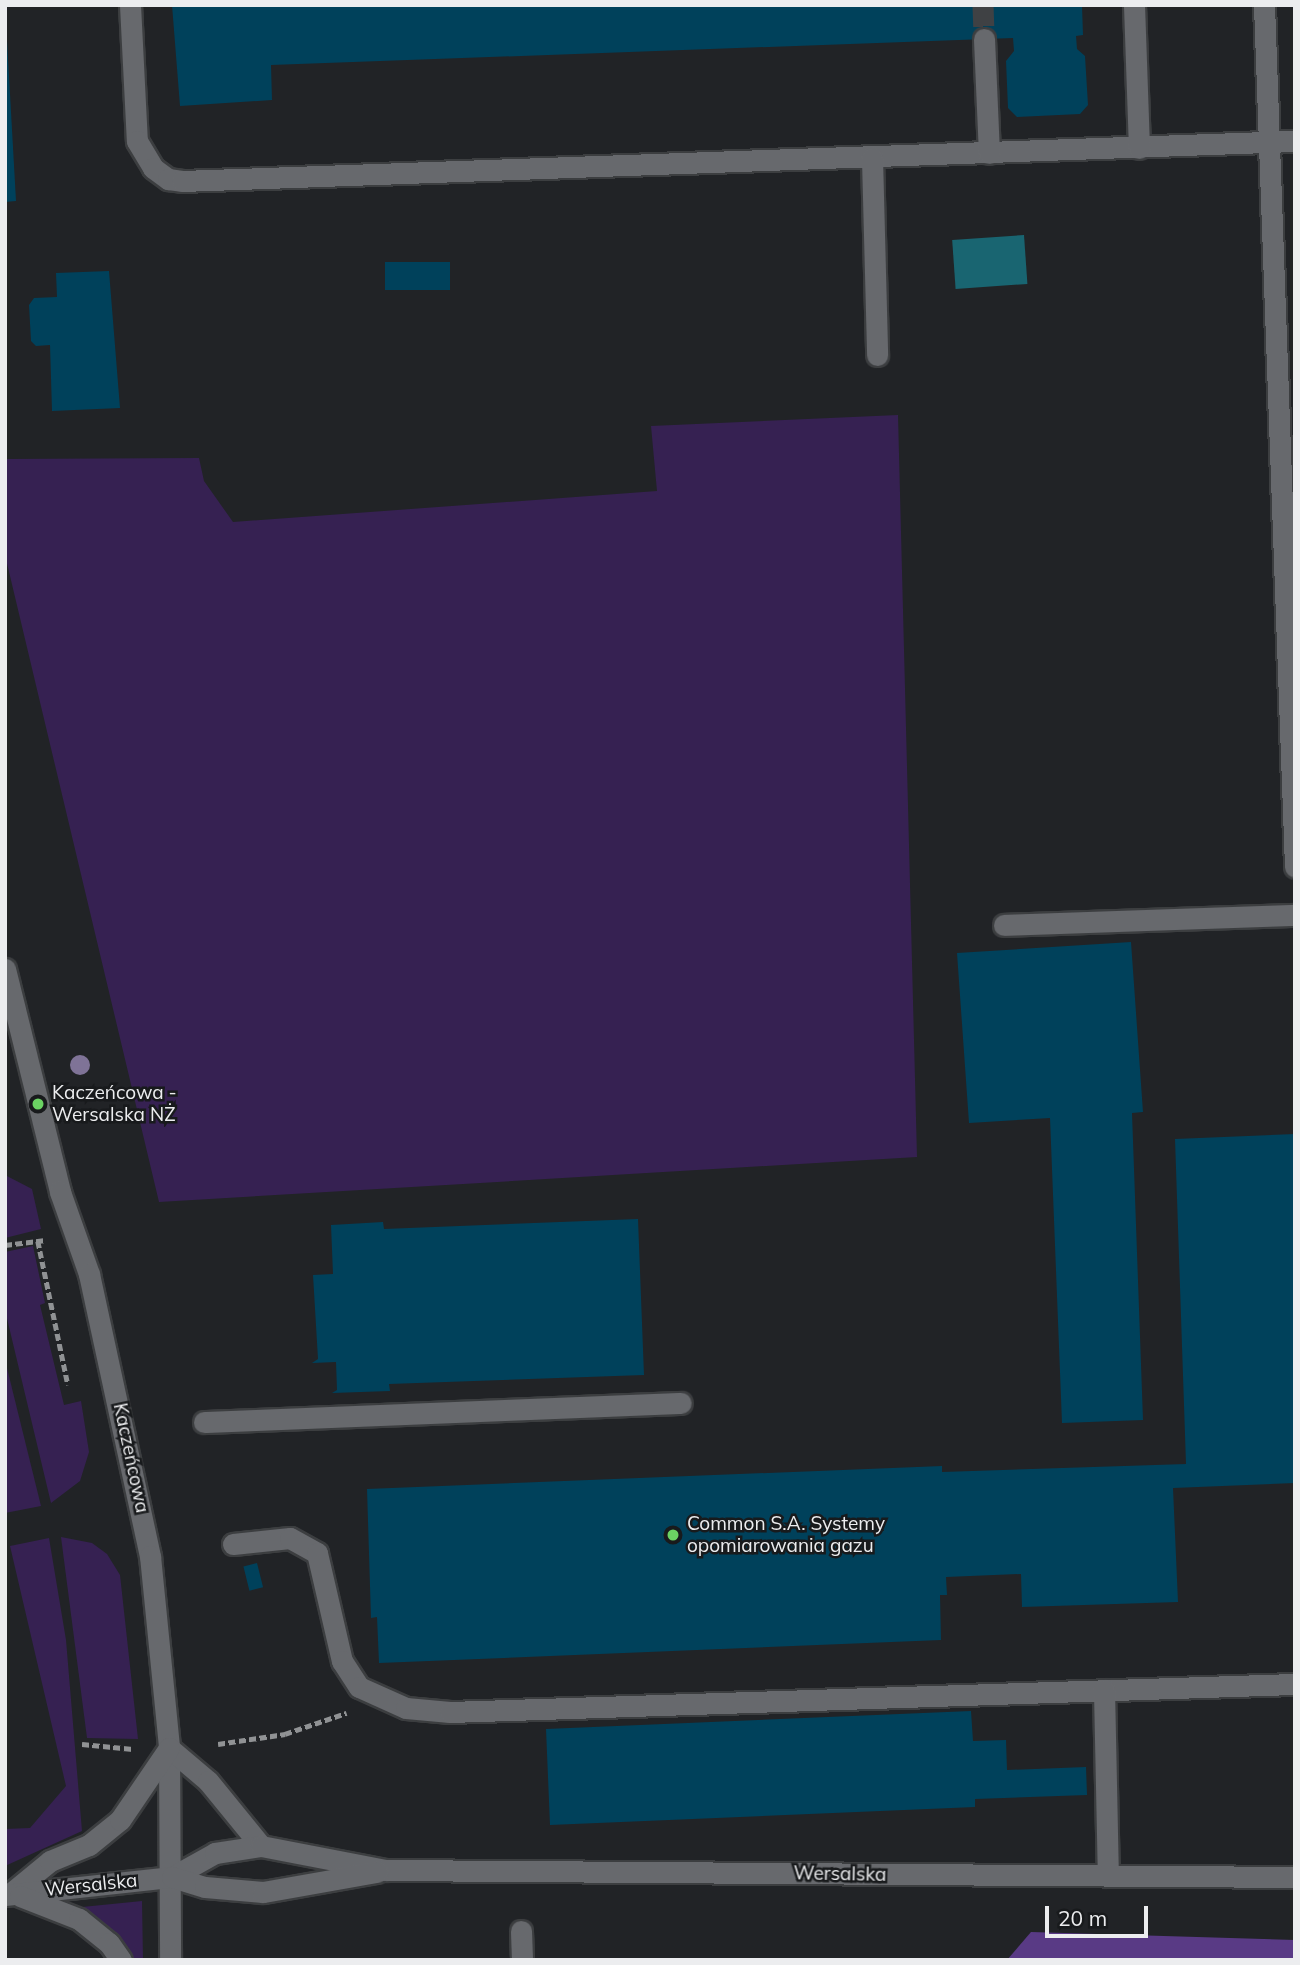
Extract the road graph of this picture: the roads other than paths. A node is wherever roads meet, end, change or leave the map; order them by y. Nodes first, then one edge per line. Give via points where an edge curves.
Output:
1 (130, 5) edge
2 (1134, 5) edge
3 (1264, 5) edge
4 (984, 39) tunnel mouth
5 (1295, 141) edge
6 (1269, 143) junction
7 (1139, 148) junction
8 (989, 153) junction
9 (872, 158) junction
10 (877, 355) dead end
11 (1295, 866) edge
12 (1295, 915) edge
13 (1004, 925) dead end
14 (5, 969) edge
15 (681, 1403) dead end
16 (204, 1422) dead end
17 (233, 1544) dead end
18 (1295, 1684) edge
19 (1104, 1690) junction
20 (169, 1748) junction
21 (261, 1846) junction
22 (386, 1870) junction
23 (1108, 1876) junction
24 (172, 1877) junction
25 (1295, 1877) edge
26 (8, 1894) edge
27 (521, 1931) dead end
28 (121, 1960) edge
29 (170, 1960) edge
30 (522, 1960) edge

1 - 9 street via 137,141 141,154 168,179
2 - 7 street
3 - 6 street
4 - 8 street
5 - 6 street
6 - 7 street
6 - 11 street
7 - 8 street
8 - 9 street
9 - 10 street
12 - 13 street
14 - 20 street, Kaczeńcowa via 60,1192 89,1274 140,1499 157,1612
15 - 16 street
17 - 19 street via 290,1538 317,1553 342,1661 359,1687 406,1708 450,1712
18 - 19 street
19 - 23 street
20 - 21 street via 208,1781
20 - 24 street, Kaczeńcowa
20 - 26 street, Wersalska via 113,1827 89,1845 50,1861
21 - 22 street, Wersalska
21 - 24 street, Wersalska via 215,1853
22 - 23 street, Wersalska
22 - 24 street, Wersalska via 263,1892 205,1887
23 - 25 street, Wersalska
24 - 26 street, Wersalska
24 - 29 street, Kaczeńcowa
26 - 28 street, Wersalska via 79,1919 109,1943
27 - 30 street

